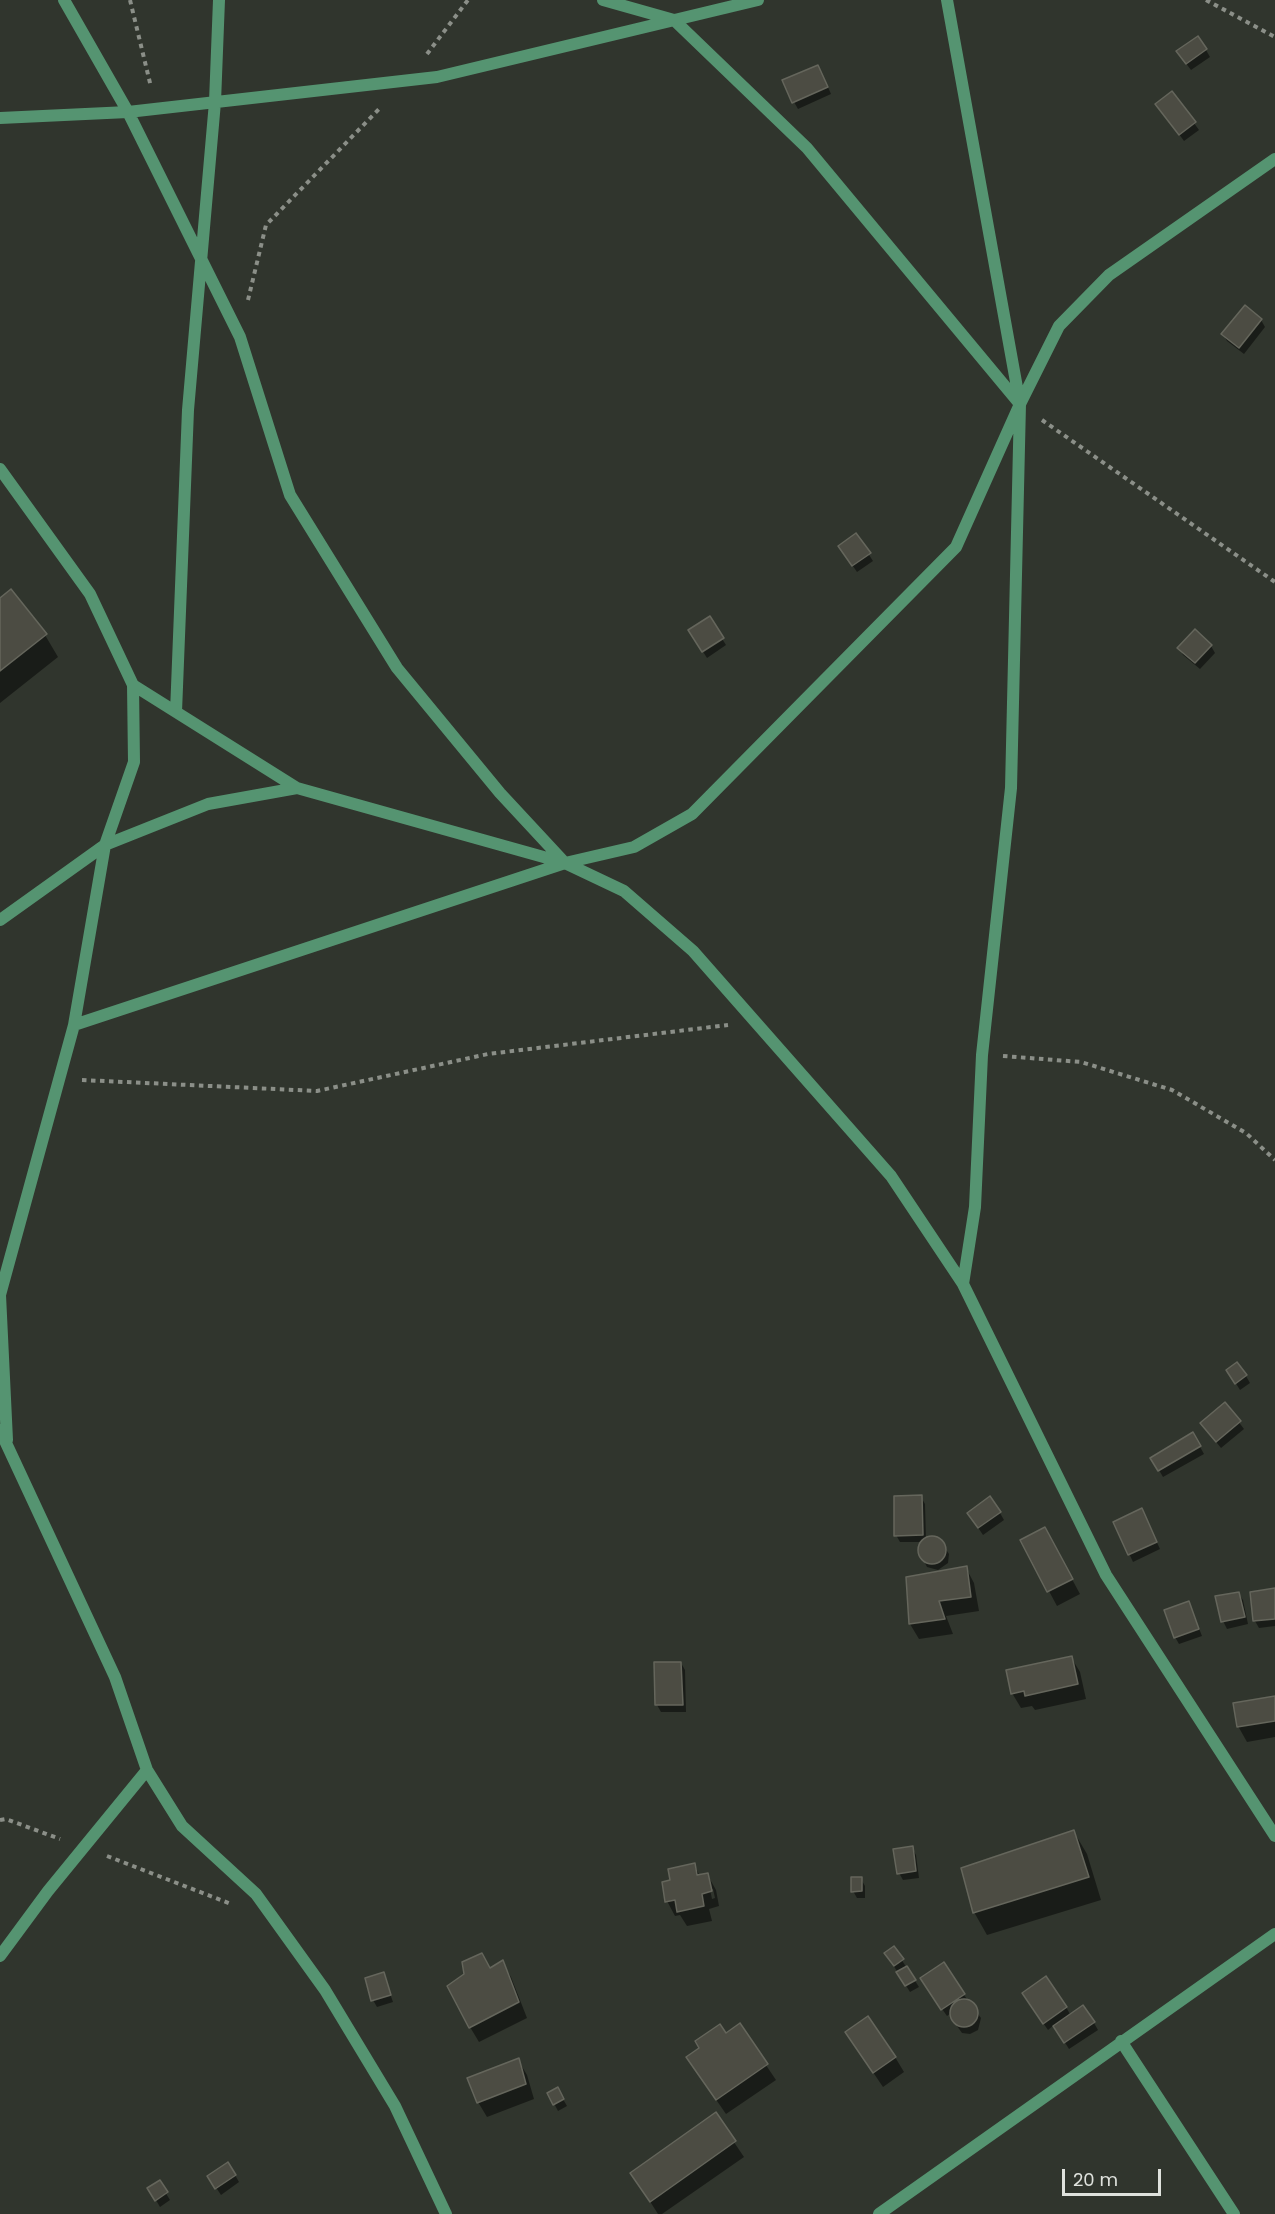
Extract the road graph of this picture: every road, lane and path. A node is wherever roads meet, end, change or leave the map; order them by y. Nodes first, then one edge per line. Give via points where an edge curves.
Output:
1 (64, 0) edge
2 (130, 0) edge
3 (219, 0) edge
4 (468, 0) edge
5 (603, 0) edge
6 (759, 0) edge
7 (947, 0) edge
8 (1206, 0) edge
9 (674, 20) junction
10 (1275, 37) edge
11 (407, 80) junction
12 (215, 102) junction
13 (156, 109) junction
14 (128, 112) junction
15 (0, 118) edge
16 (1275, 159) edge
17 (202, 261) junction
18 (240, 337) junction
19 (1020, 404) junction
20 (0, 469) edge
21 (1275, 582) edge
22 (133, 685) junction
23 (176, 712) junction
24 (297, 788) junction
25 (105, 845) junction
26 (565, 863) junction
27 (0, 920) edge
28 (756, 1022) junction
29 (74, 1025) junction
30 (982, 1055) junction
31 (60, 1079) junction
32 (1275, 1160) edge
33 (963, 1284) junction
34 (0, 1430) edge
35 (7, 1445) junction
36 (147, 1770) junction
37 (0, 1820) edge
38 (1275, 1836) edge
39 (83, 1847) junction
40 (274, 1920) junction
41 (1275, 1934) edge
42 (0, 1956) edge
43 (1121, 2041) junction
44 (446, 2214) edge
45 (879, 2214) edge
46 (1234, 2214) edge

1 - 14 street
2 - 13 path
3 - 12 street
4 - 11 path
5 - 9 street
6 - 9 street
7 - 19 street
8 - 10 path
9 - 11 street via 437,77
9 - 19 street via 807,147
11 - 12 street
11 - 18 path via 266,225
12 - 13 street
12 - 17 street
13 - 14 street
14 - 15 street
14 - 17 street
16 - 19 street via 1108,275 1059,326
17 - 18 street
17 - 23 street via 188,410
18 - 26 street via 290,495 397,668 500,793
19 - 21 path
19 - 26 street via 956,547 692,814 634,847
19 - 30 street via 1011,788
20 - 22 street via 90,594
22 - 23 street
22 - 25 street via 134,762
23 - 24 street
24 - 25 street via 208,804
24 - 26 street
25 - 27 street
25 - 29 street
26 - 28 street via 624,891 693,951
26 - 29 street
28 - 31 path via 488,1054 317,1091
28 - 33 street via 891,1176
29 - 31 street
30 - 32 path via 1081,1062 1172,1090 1246,1133
30 - 33 street via 975,1207
31 - 35 street via 0,1295
33 - 38 street via 1106,1575
34 - 35 street
35 - 36 street via 115,1677
36 - 39 street
36 - 40 street via 182,1826 256,1894
37 - 39 path
39 - 40 path
39 - 42 street
40 - 44 street via 325,1990 395,2106
41 - 43 street
43 - 45 street
43 - 46 street

